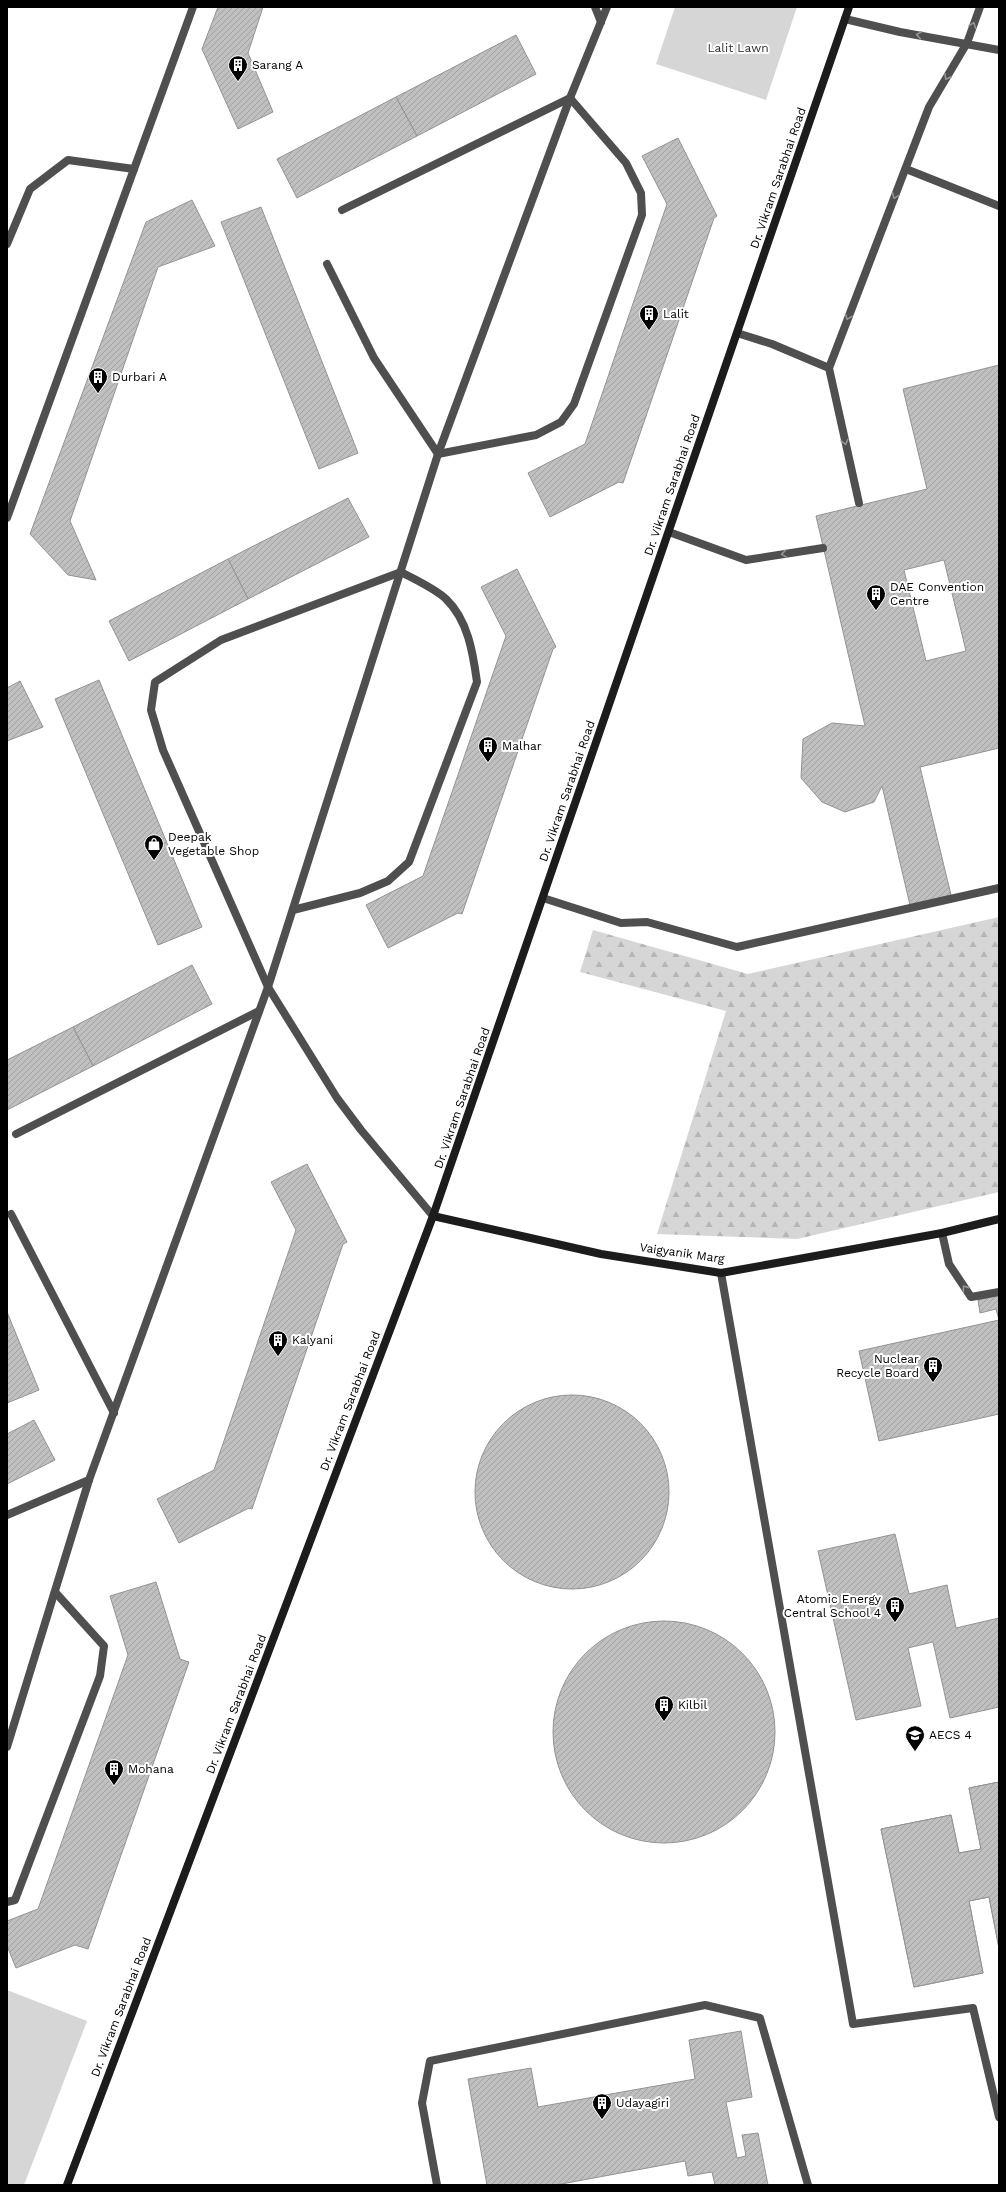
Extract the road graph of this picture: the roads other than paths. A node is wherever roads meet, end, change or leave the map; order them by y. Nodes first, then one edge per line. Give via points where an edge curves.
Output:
1 (193, 7) edge
2 (595, 7) edge
3 (607, 7) edge
4 (850, 7) edge
5 (980, 7) edge
6 (846, 19) junction
7 (601, 22) junction
8 (966, 43) junction
9 (999, 50) edge
10 (570, 98) junction
11 (134, 168) junction
12 (906, 169) junction
13 (999, 206) edge
14 (342, 210) dead end
15 (7, 244) edge
16 (327, 264) dead end
17 (737, 333) junction
18 (829, 368) junction
19 (438, 454) junction
20 (859, 502) dead end
21 (7, 518) edge
22 (669, 532) junction
23 (822, 548) dead end
24 (401, 572) junction
25 (999, 888) edge
26 (543, 898) junction
27 (293, 910) junction
28 (268, 987) junction
29 (259, 1011) junction
30 (16, 1134) dead end
31 (11, 1214) dead end
32 (433, 1216) junction
33 (999, 1219) edge
34 (942, 1233) junction
35 (721, 1273) junction
36 (999, 1292) edge
37 (114, 1413) junction
38 (89, 1480) junction
39 (7, 1515) edge
40 (55, 1592) junction
41 (7, 1747) edge
42 (7, 1902) edge
43 (999, 2117) edge
44 (66, 2185) edge
45 (437, 2185) edge
46 (808, 2185) edge

1 - 11 street
2 - 7 street
3 - 7 street
4 - 6 street, Dr. Vikram Sarabhai Road
8 -> 5 street
8 -> 6 street via 900,32
6 - 17 street, Dr. Vikram Sarabhai Road
7 - 10 street
8 - 9 street
8 -> 12 street via 930,106
10 - 14 street
10 - 19 street
10 - 19 street via 626,163 642,193 642,215 574,404 561,422 536,435
11 - 15 street via 68,160 30,189
11 - 21 street
12 - 13 street
12 -> 18 street
16 - 19 street via 374,358
17 - 18 street via 772,344
17 - 22 street, Dr. Vikram Sarabhai Road
18 -> 20 street
19 - 24 street
23 -> 22 street via 746,560
22 - 26 street, Dr. Vikram Sarabhai Road
24 - 27 street
24 - 27 street via 445,598 460,616 472,652 477,682 409,862 388,881 360,893
24 - 28 street via 221,640 155,682 151,710 163,750
25 - 26 street via 737,947 647,922 621,923
26 - 32 street, Dr. Vikram Sarabhai Road
27 - 28 street
28 - 29 street
28 - 32 street via 337,1098
29 - 30 street
29 - 37 street
31 - 37 street
32 - 35 street, Vaigyanik Marg via 601,1254
32 - 44 street, Dr. Vikram Sarabhai Road
33 - 34 street, Vaigyanik Marg
34 - 35 street, Vaigyanik Marg
36 -> 34 street via 971,1297 949,1264
35 - 43 street via 853,2024 973,2008
37 - 38 street
38 - 39 street
38 - 40 street
40 - 41 street
40 - 42 street via 104,1646 100,1676 15,1900
45 - 46 street via 422,2103 430,2061 705,2004 760,2018

